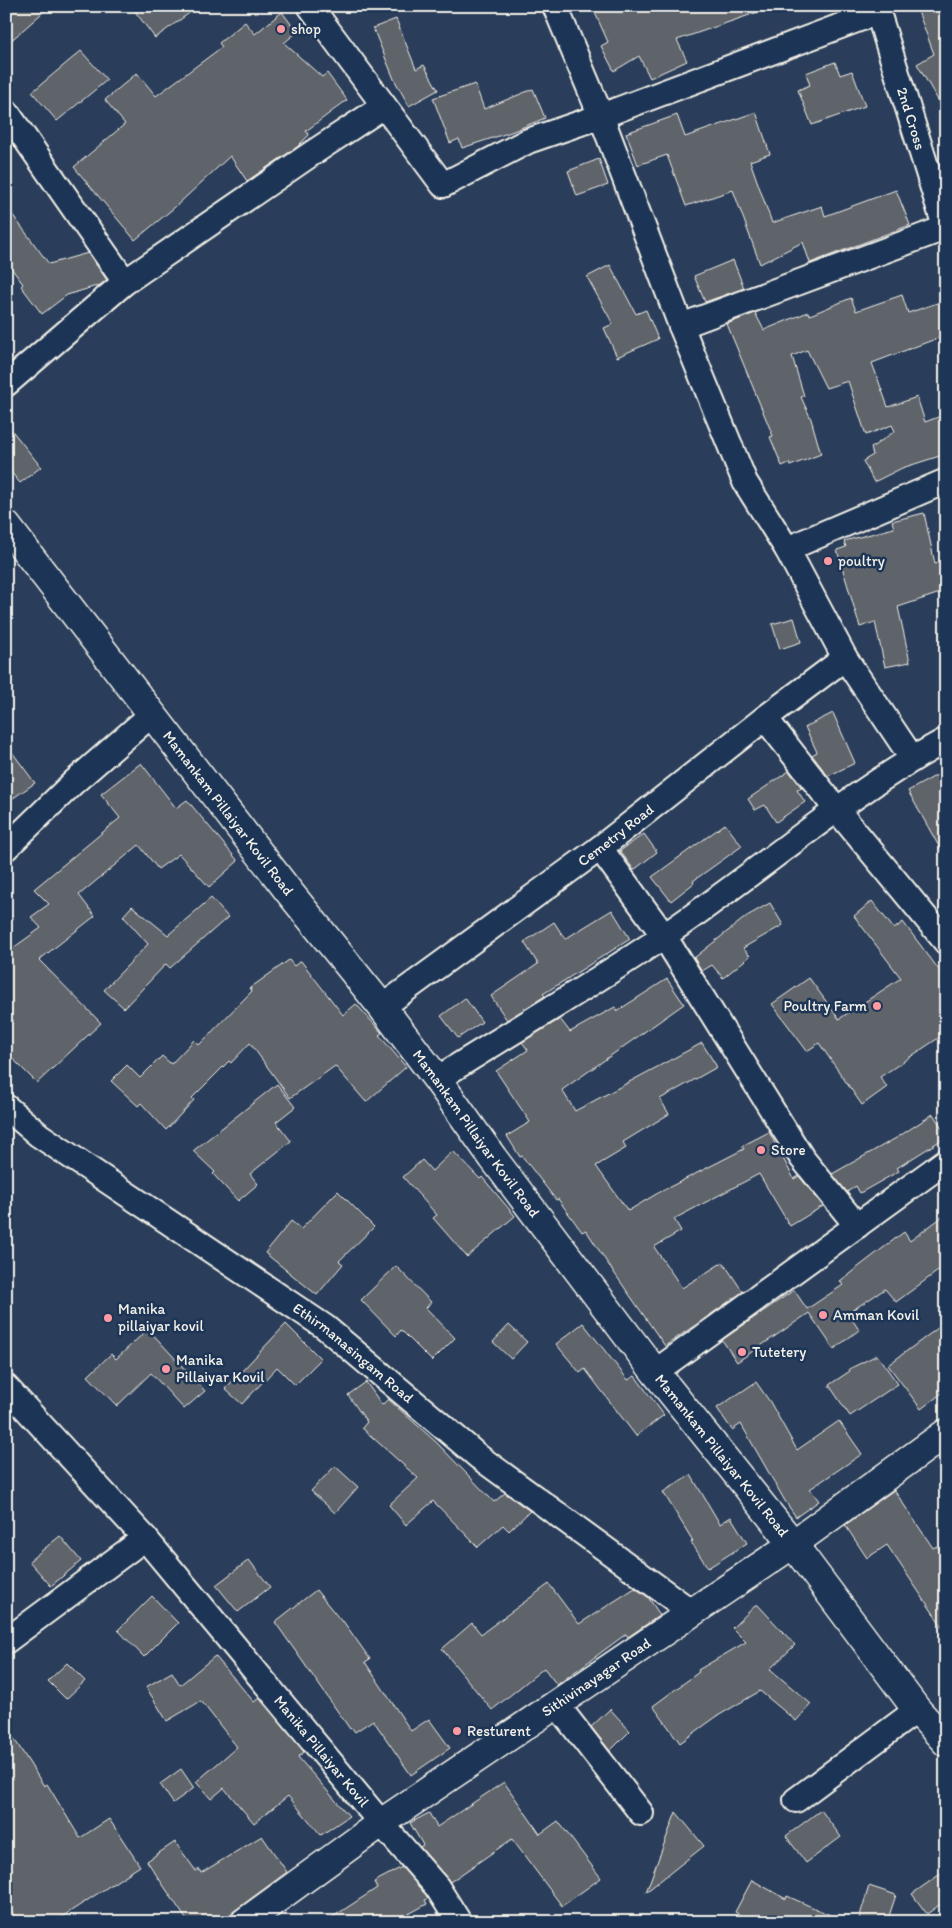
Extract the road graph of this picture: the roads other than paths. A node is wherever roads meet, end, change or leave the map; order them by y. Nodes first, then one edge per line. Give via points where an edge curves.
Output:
1 (310, 6) edge
2 (555, 6) edge
3 (876, 9) edge
4 (384, 106) junction
5 (6, 111) edge
6 (601, 116) junction
7 (945, 229) edge
8 (125, 282) junction
9 (681, 326) junction
10 (6, 384) edge
11 (946, 482) edge
12 (6, 525) edge
13 (787, 549) junction
14 (845, 658) junction
15 (152, 715) junction
16 (765, 718) junction
17 (946, 740) edge
18 (912, 758) junction
19 (837, 810) junction
20 (6, 848) edge
21 (600, 848) junction
22 (664, 936) junction
23 (946, 942) edge
24 (382, 1007) junction
25 (437, 1079) junction
26 (6, 1107) edge
27 (946, 1160) edge
28 (858, 1226) junction
29 (655, 1372) junction
30 (6, 1387) edge
31 (946, 1433) edge
32 (145, 1538) junction
33 (793, 1544) junction
34 (692, 1613) junction
35 (6, 1641) edge
36 (557, 1704) junction
37 (917, 1710) junction
38 (946, 1742) edge
39 (796, 1800) dead end
40 (641, 1814) dead end
41 (381, 1823) junction
42 (245, 1922) edge
43 (459, 1922) edge

1 - 4 street
2 - 6 street
3 - 6 street
3 - 7 street, 2nd Cross
4 - 6 street via 443,185 528,141
4 - 8 street
5 - 8 street
6 - 9 street
7 - 9 street
8 - 10 street
9 - 13 street via 745,482
11 - 13 street
12 - 15 main road, Mamankam Pillaiyar Kovil Road
13 - 14 street
14 - 16 street, Cemetry Road
14 - 18 street
15 - 20 street via 72,783
15 - 24 main road, Mamankam Pillaiyar Kovil Road
16 - 19 street
16 - 21 street, Cemetry Road
17 - 18 street
18 - 19 street
19 - 22 street
19 - 23 street
21 - 22 street
21 - 24 street, Cemetry Road
22 - 25 street
22 - 28 street via 802,1158
24 - 25 main road, Mamankam Pillaiyar Kovil Road
25 - 29 main road, Mamankam Pillaiyar Kovil Road
26 - 34 street, Ethirmanasingam Road via 39,1135 325,1327 478,1457
27 - 28 street
28 - 29 street
29 - 33 main road, Mamankam Pillaiyar Kovil Road
30 - 32 street, Manika Pillaiyar Kovil
31 - 33 main road, Sithivinayagar Road
32 - 35 street
32 - 41 street, Manika Pillaiyar Kovil
33 - 34 main road, Sithivinayagar Road
33 - 37 main road, Mamankam Pillaiyar Kovil Road
34 - 36 main road, Sithivinayagar Road
36 - 40 street
36 - 41 main road, Sithivinayagar Road
37 - 38 main road, Mamankam Pillaiyar Kovil Road
37 - 39 street
41 - 42 main road, Sithivinayagar Road
41 - 43 street, Manika Pillaiyar Kovil via 437,1887

